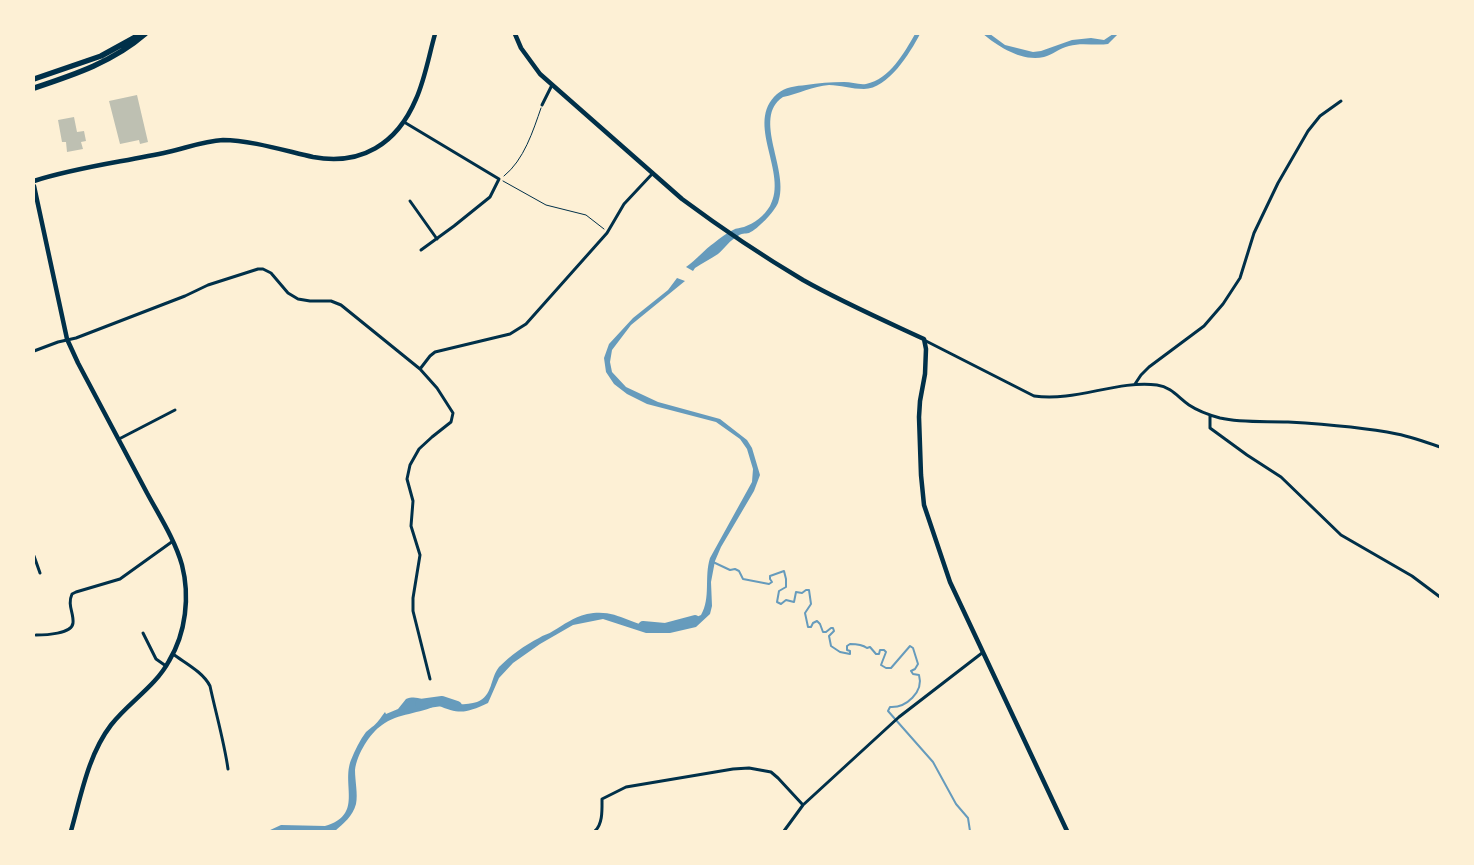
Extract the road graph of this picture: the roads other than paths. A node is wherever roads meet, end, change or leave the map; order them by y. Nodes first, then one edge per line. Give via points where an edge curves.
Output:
1 (141, 34) edge
2 (145, 34) edge
3 (435, 34) edge
4 (515, 34) edge
5 (34, 79) edge
6 (552, 85) junction
7 (34, 88) edge
8 (1341, 101) dead end
9 (542, 105) road end
10 (404, 122) junction
11 (653, 172) junction
12 (34, 180) edge
13 (34, 186) edge
14 (410, 201) dead end
15 (437, 239) junction
16 (421, 250) dead end
17 (68, 339) junction
18 (924, 339) junction
19 (34, 351) edge
20 (420, 369) junction
21 (1135, 384) junction
22 (175, 410) dead end
23 (1210, 415) junction
24 (119, 439) junction
25 (1440, 447) edge
26 (173, 541) junction
27 (34, 556) edge
28 (40, 574) dead end
29 (1440, 597) edge
30 (143, 632) dead end
31 (36, 635) dead end
32 (982, 653) junction
33 (173, 654) junction
34 (166, 666) junction
35 (430, 679) dead end
36 (228, 769) dead end
37 (803, 805) junction
38 (71, 831) edge
39 (595, 831) edge
40 (784, 831) edge
41 (1067, 831) edge

1 - 5 highway via 93,59
2 - 7 highway via 97,65
3 - 10 street via 422,85
4 - 6 street via 531,64
6 - 9 street
6 - 11 street
8 - 21 street via 1320,116 1308,131 1278,183 1254,233 1240,278 1223,304 1204,326 1149,366
10 - 12 street via 373,150 348,158 316,157 241,142 213,141
10 - 15 street via 500,179 490,197
11 - 18 street via 682,199 725,230 805,281
11 - 20 street via 624,204 607,232 526,324 510,334 435,352
13 - 17 street
14 - 15 street
15 - 16 street
17 - 19 street
17 - 20 street via 208,285 263,269 298,299 341,305
17 - 24 street
18 - 21 street via 1034,396 1063,396
18 - 32 street via 925,374 919,417 924,505 950,582
20 - 35 street via 437,388 453,416 451,422 413,458 407,479 413,501 411,526 420,555 413,611
21 - 23 street via 1167,388 1196,410
22 - 24 street
23 - 25 street via 1241,421 1288,422 1385,432
23 - 29 street via 1210,428 1281,477 1341,535 1412,576
24 - 26 street
26 - 31 street via 120,579 72,594 69,603 73,622 69,629
26 - 33 street via 182,566 186,596 184,620
27 - 28 street
30 - 34 street via 156,659
32 - 37 street via 893,722
32 - 41 street
33 - 34 street
33 - 36 street via 201,674 210,686
34 - 38 street via 115,720 103,738 88,772
37 - 39 street via 770,772 753,768 733,769 616,791 602,799 601,819
37 - 40 street

